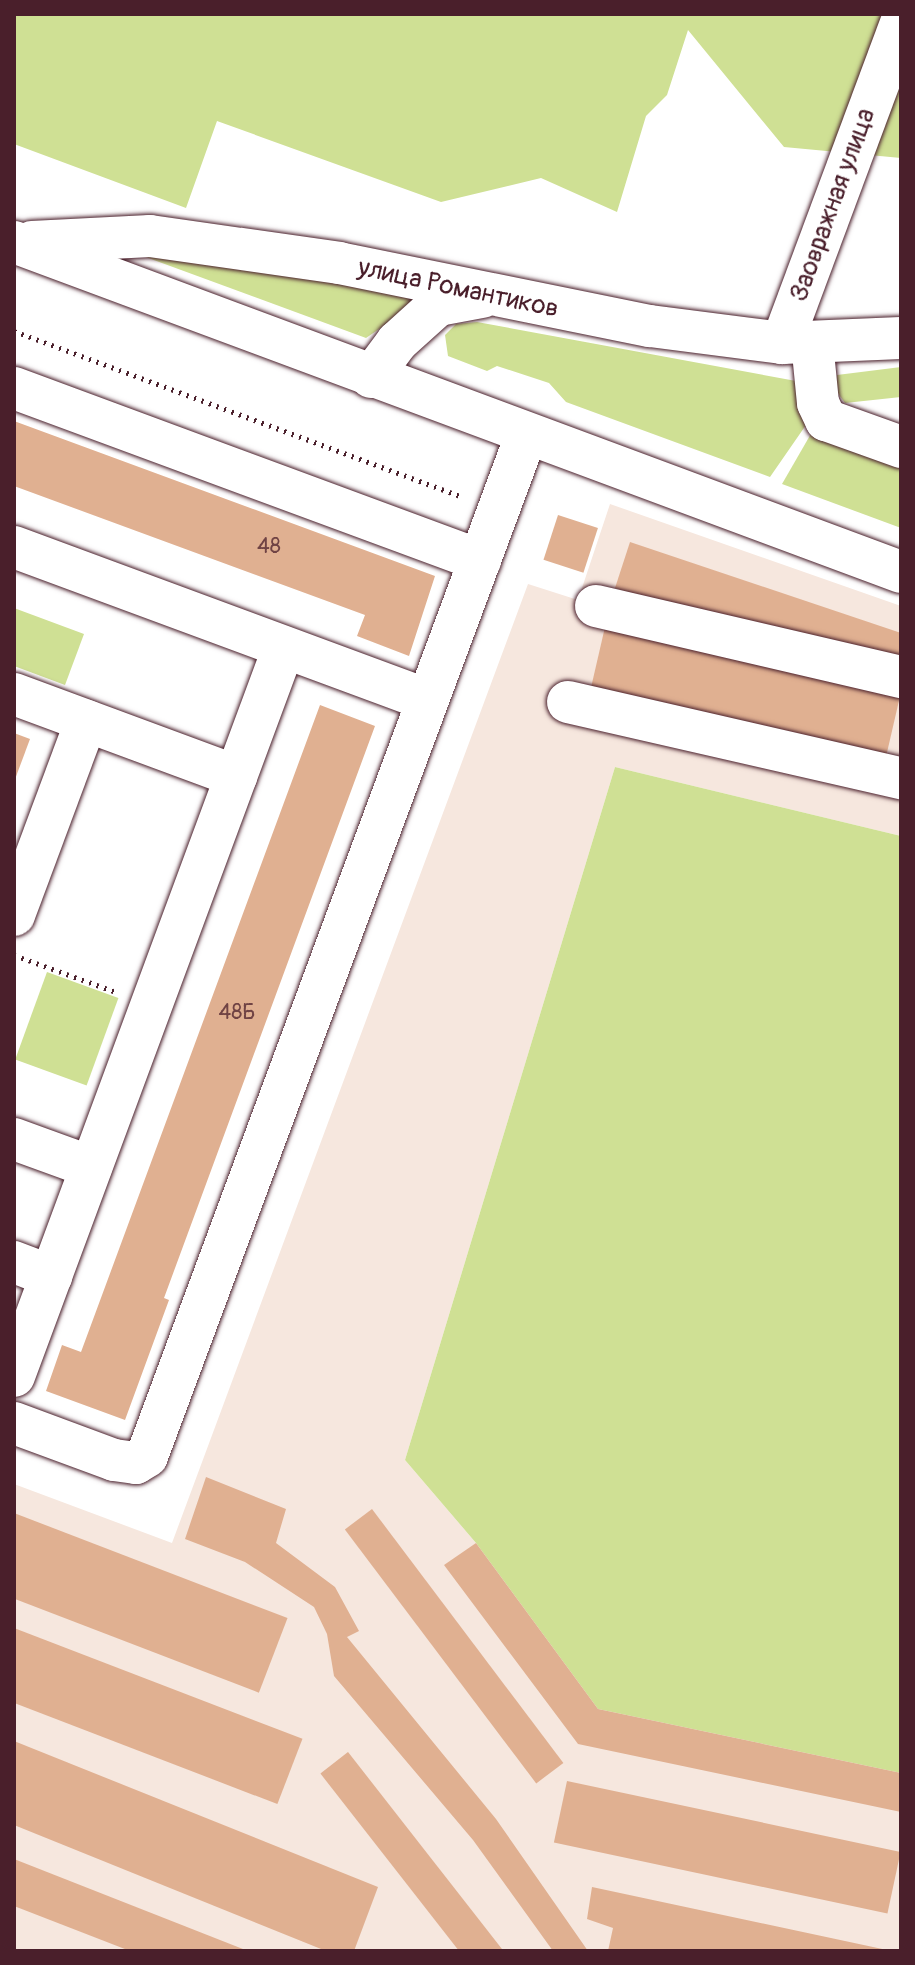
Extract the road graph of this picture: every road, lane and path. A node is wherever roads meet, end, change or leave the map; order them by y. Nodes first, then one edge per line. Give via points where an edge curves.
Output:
1 (901, 23) edge
2 (15, 242) edge
3 (487, 296) junction
4 (14, 331) edge
5 (901, 338) edge
6 (797, 342) junction
7 (371, 377) junction
8 (14, 388) edge
9 (526, 436) junction
10 (901, 447) edge
11 (499, 510) junction
12 (14, 547) edge
13 (480, 560) junction
14 (901, 572) edge
15 (596, 606) dead end
16 (284, 647) junction
17 (901, 677) edge
18 (14, 694) edge
19 (428, 700) junction
20 (568, 702) dead end
21 (86, 721) junction
22 (236, 776) junction
23 (901, 778) edge
24 (14, 915) edge
25 (14, 955) edge
26 (151, 1005) junction
27 (14, 1139) edge
28 (91, 1167) junction
29 (33, 1269) edge
30 (14, 1376) edge
31 (14, 1423) edge

1 - 6 street, Заовражная улица
2 - 3 street, улица Романтиков via 150,236 339,263
2 - 7 street, улица Романтиков
3 - 6 street, улица Романтиков
3 - 7 street via 438,305 397,342
4 - 11 path
5 - 6 street, улица Романтиков
6 - 10 street via 826,420
7 - 9 street, улица Романтиков
8 - 13 street
9 - 11 street
9 - 14 street, улица Романтиков
11 - 13 street
12 - 16 street
13 - 19 street
15 - 17 street
16 - 19 street
16 - 22 street
18 - 21 street
19 - 31 street via 147,1456 136,1463 114,1460
20 - 23 street
21 - 22 street
21 - 24 street
22 - 26 street
25 - 26 path
26 - 28 street
27 - 28 street
28 - 29 street
29 - 30 street

